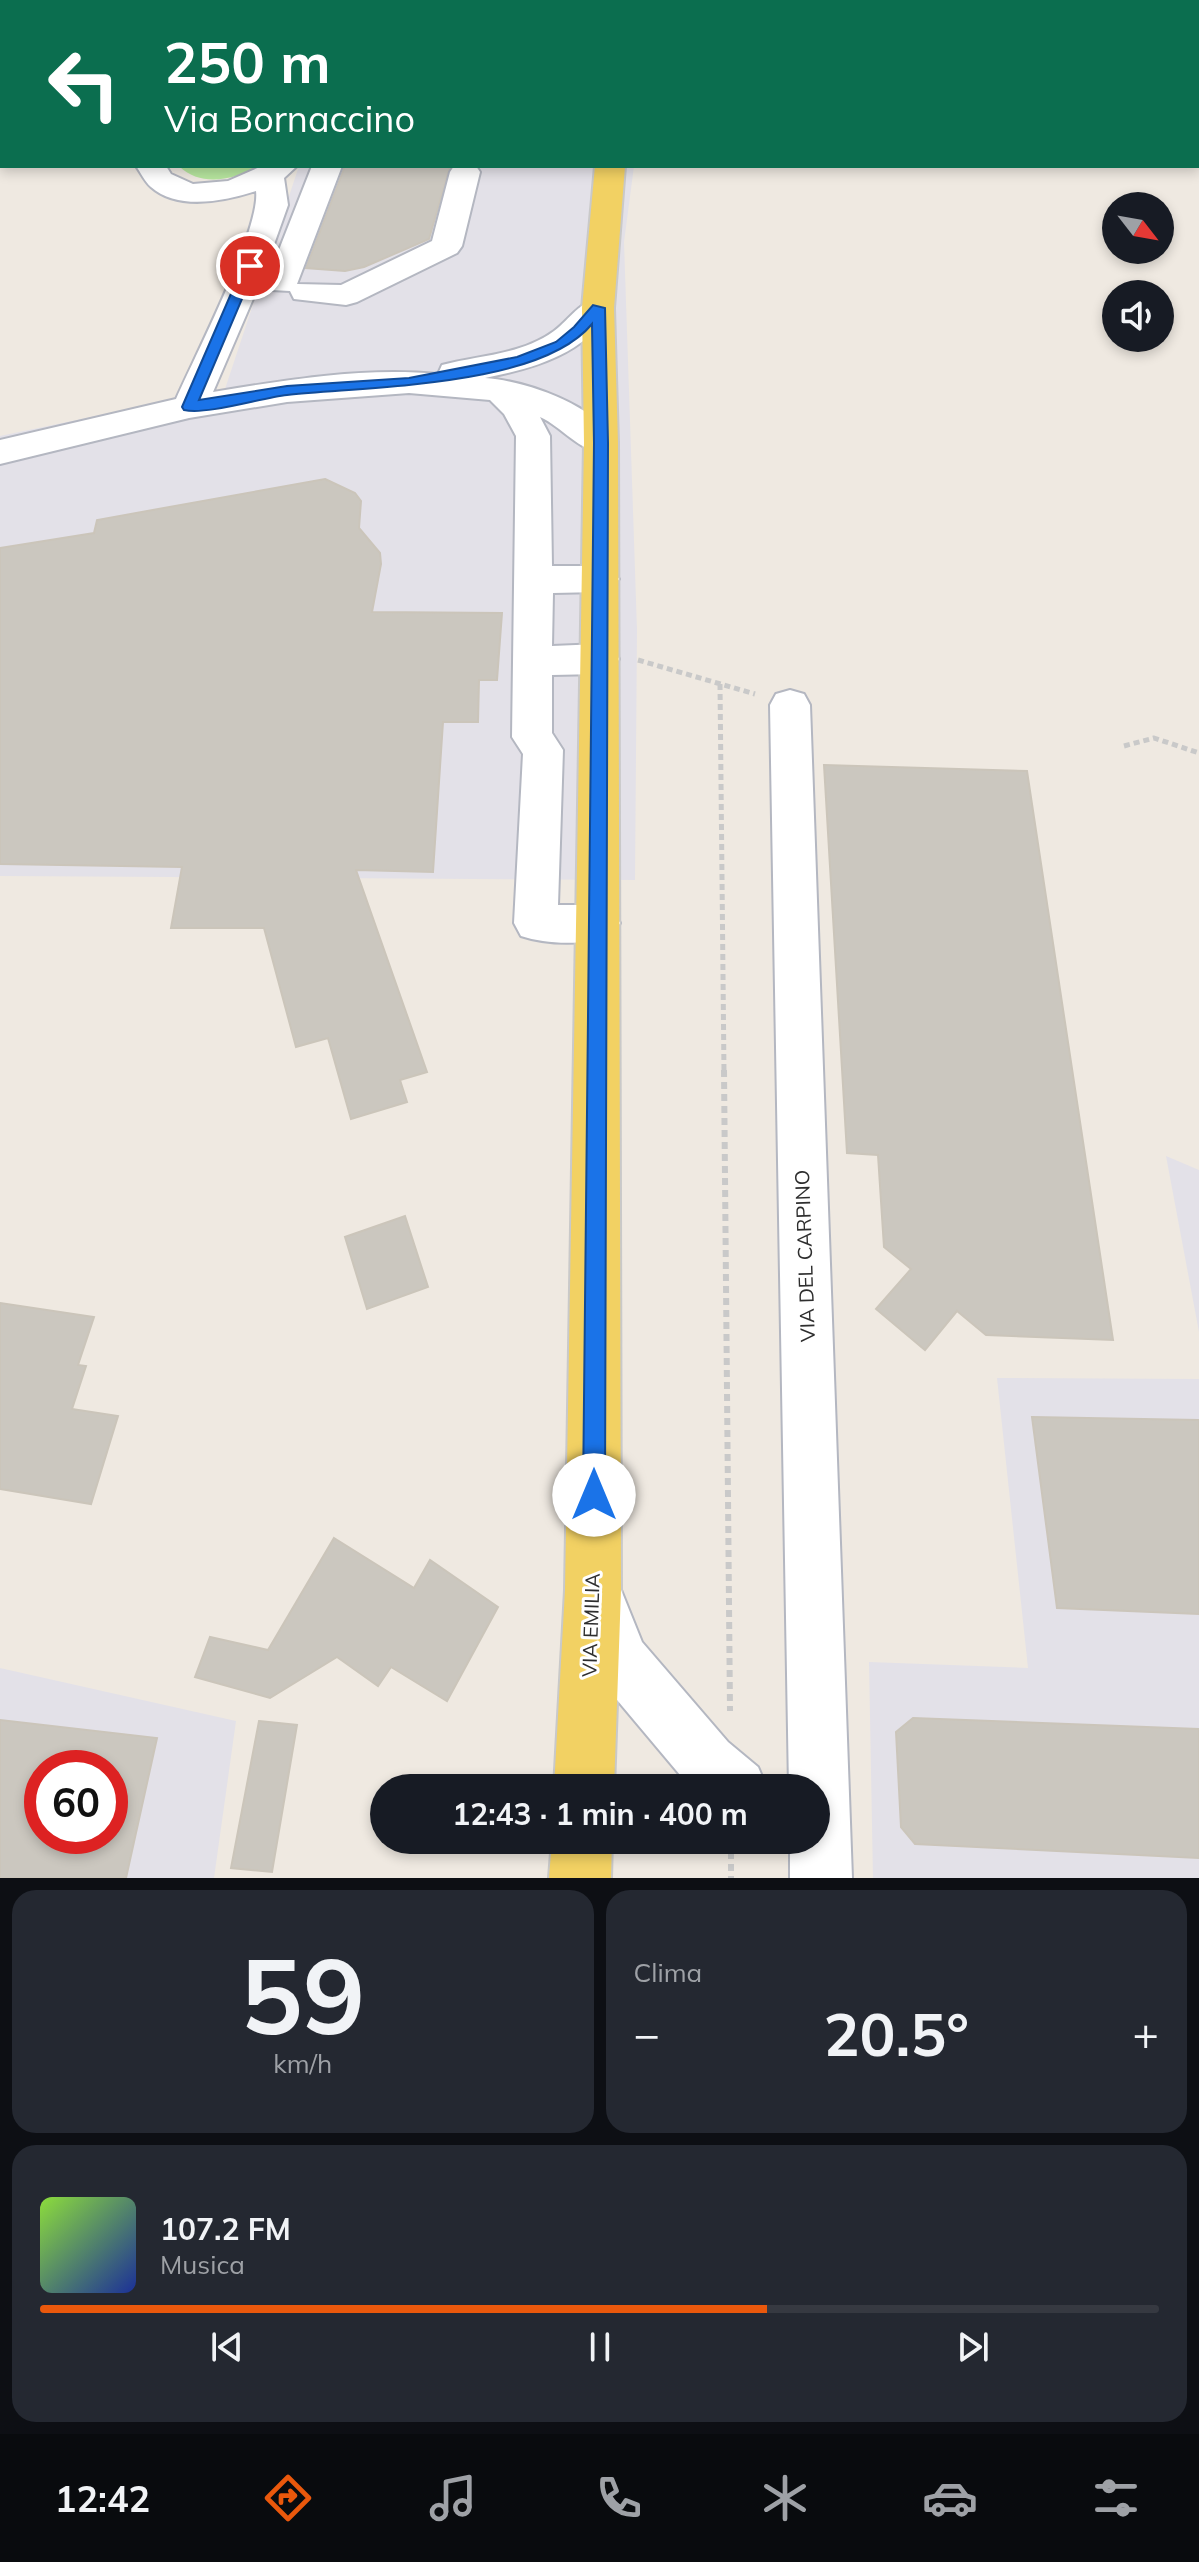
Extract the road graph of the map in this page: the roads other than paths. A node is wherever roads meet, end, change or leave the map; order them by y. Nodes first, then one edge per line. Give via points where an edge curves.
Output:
1 (152, 168) edge
2 (326, 168) edge
3 (610, 168) edge
4 (276, 172) edge
5 (465, 172) dead end
6 (270, 212) junction
7 (308, 215) junction
8 (598, 308) junction
9 (409, 382) junction
10 (500, 390) junction
11 (189, 407) junction
12 (601, 443) junction
13 (0, 452) edge
14 (600, 579) junction
15 (534, 580) junction
16 (616, 658) junction
17 (533, 661) junction
18 (790, 705) road end
19 (598, 923) junction
20 (593, 1590) junction
21 (585, 1774) edge
22 (714, 1774) edge
23 (817, 1774) edge
24 (581, 1854) edge
25 (820, 1854) edge
26 (580, 1878) edge
27 (821, 1878) edge

1 - 4 street via 173,186 194,192 236,190
2 - 7 street
3 - 8 main road, VIA EMILIA
4 - 6 street
5 - 7 street via 446,246 346,295 294,288
6 - 7 street
6 - 11 street
8 - 9 street via 579,330 544,354
8 - 12 main road, VIA EMILIA
9 - 10 street
9 - 11 street via 287,391
10 - 12 street via 566,415
10 - 15 street via 518,408 533,436
11 - 13 street
12 - 14 main road, VIA EMILIA
14 - 15 street
14 - 16 main road, VIA EMILIA
15 - 17 street
16 - 17 street
16 - 19 main road, VIA EMILIA
17 - 19 street via 532,737 543,750 536,923
18 - 23 street, VIA DEL CARPINO
19 - 20 main road, VIA EMILIA
20 - 21 main road, VIA EMILIA
20 - 22 street via 622,1662
24 - 26 main road
25 - 27 street, VIA DEL CARPINO

